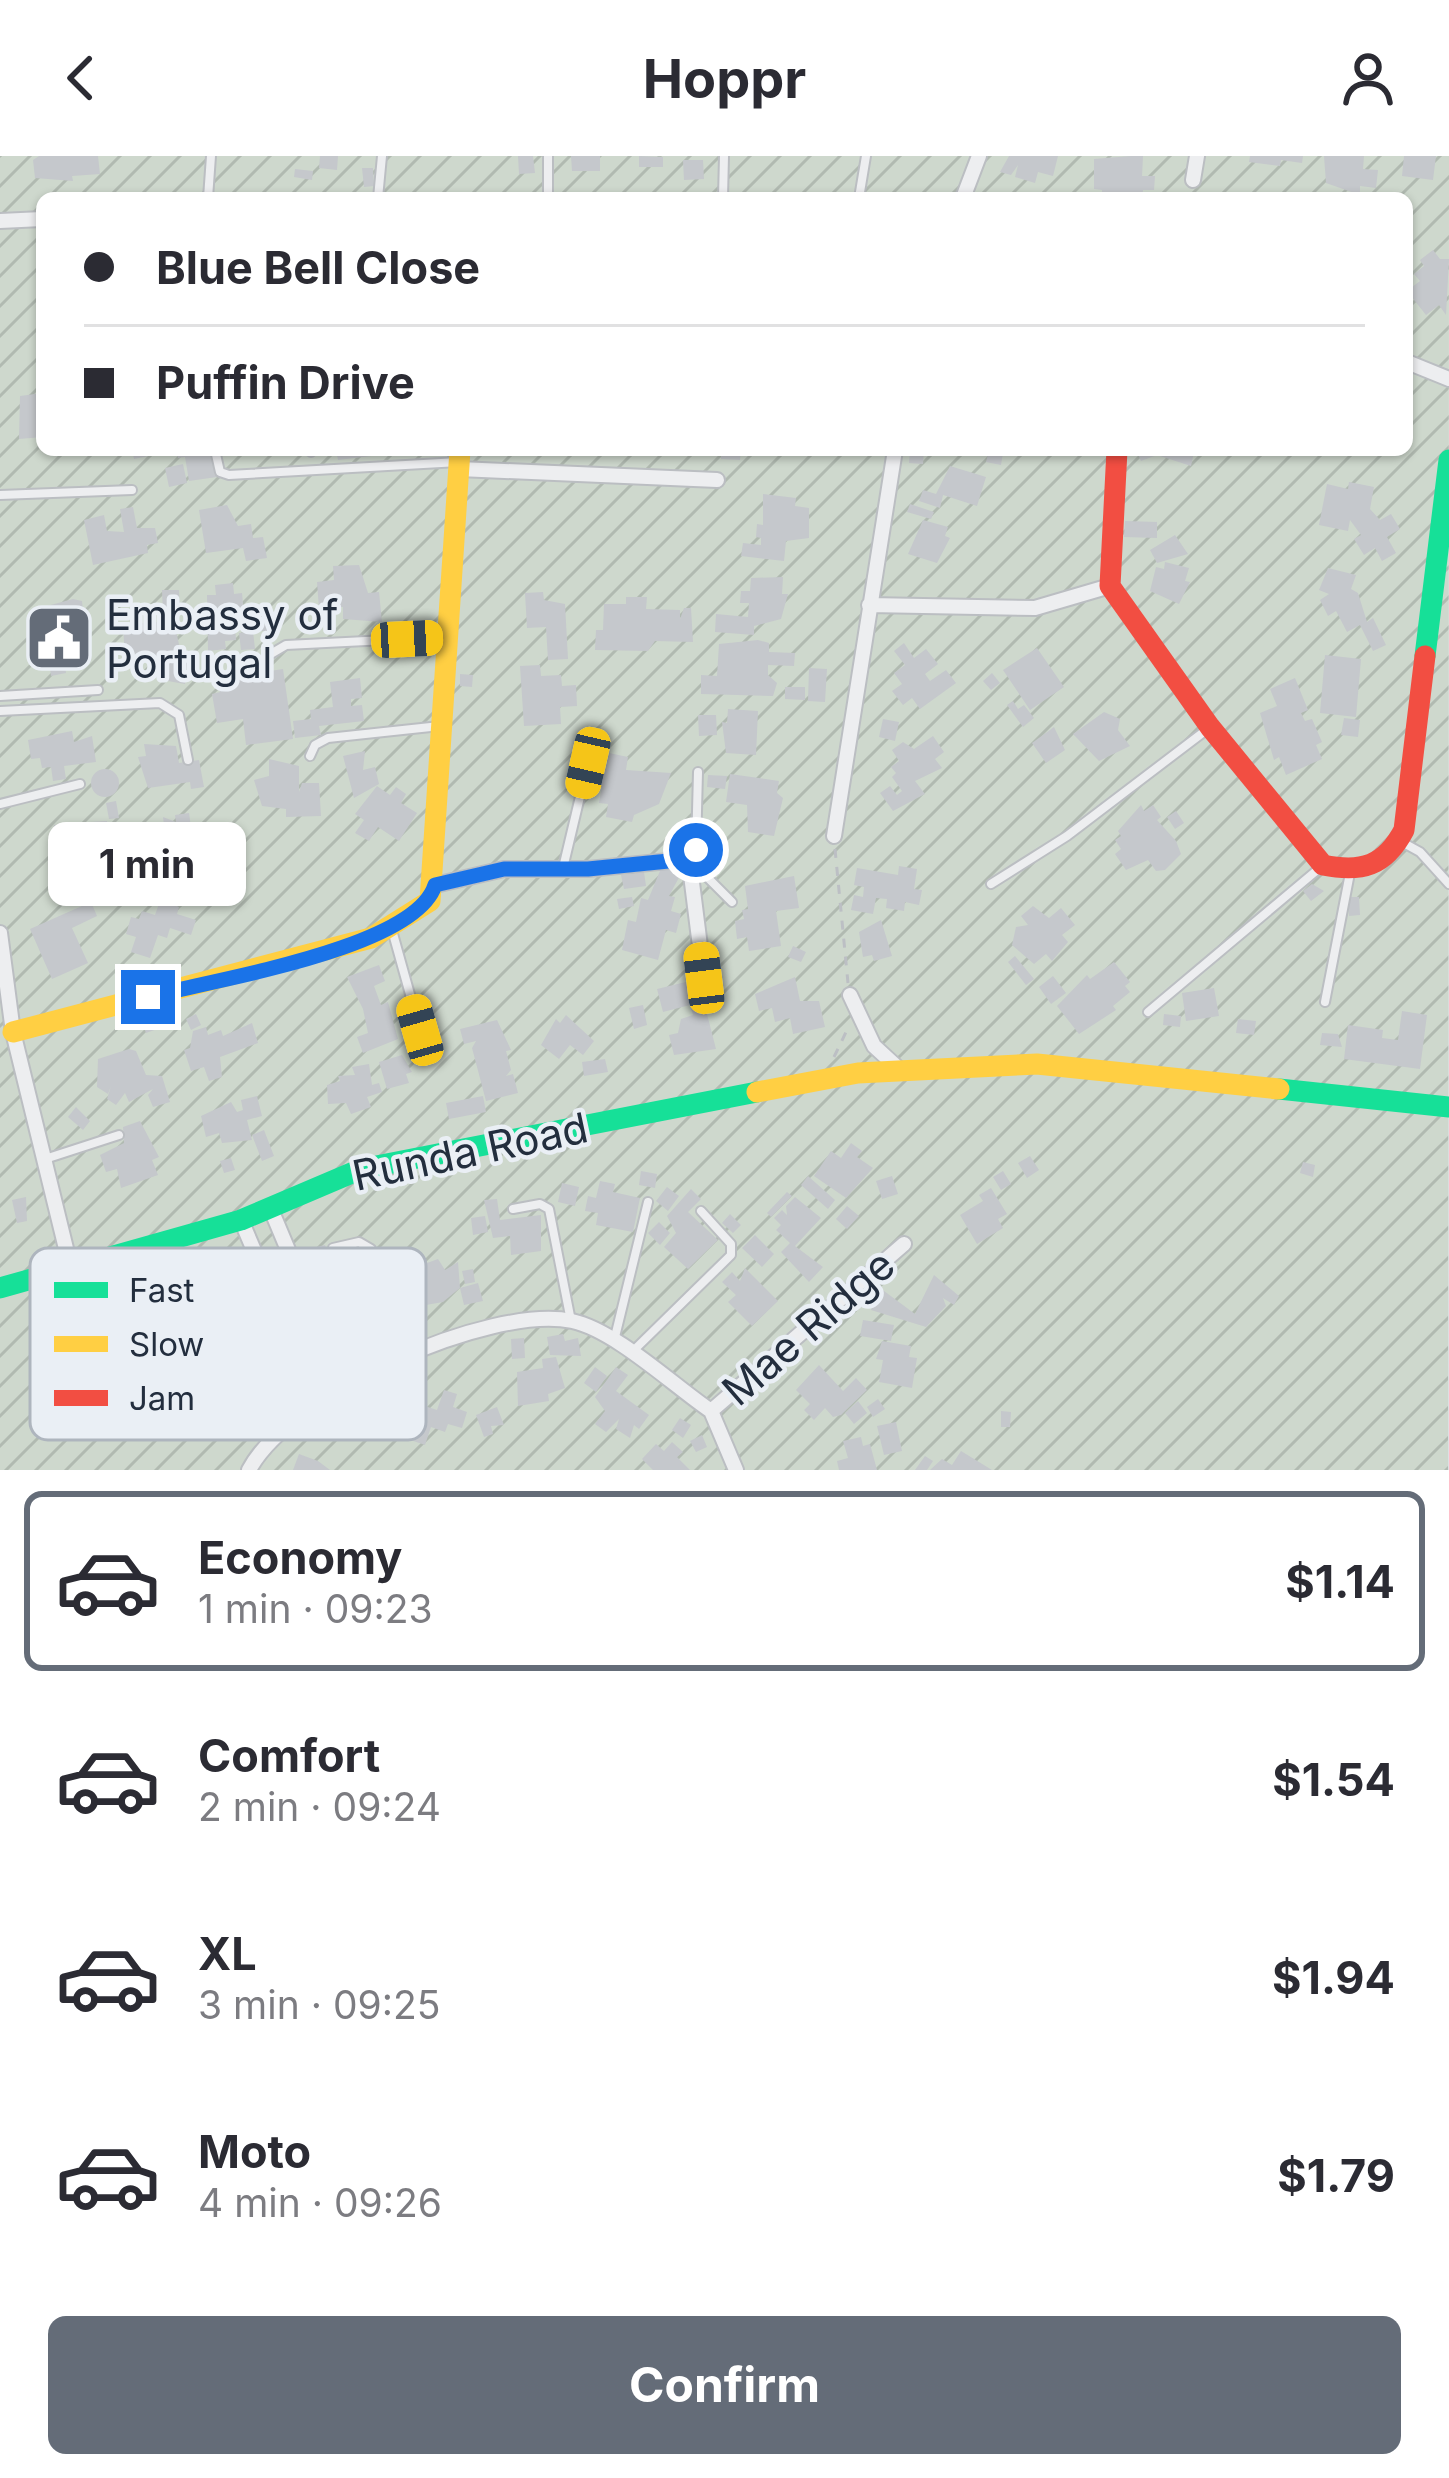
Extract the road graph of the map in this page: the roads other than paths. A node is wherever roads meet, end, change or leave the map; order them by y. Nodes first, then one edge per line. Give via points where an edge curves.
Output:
1 (211, 156) edge
2 (382, 156) edge
3 (548, 156) edge
4 (724, 156) edge
5 (866, 156) edge
6 (979, 156) edge
7 (1197, 156) edge
8 (1193, 180) dead end
9 (208, 192) edge
10 (379, 192) edge
11 (548, 192) edge
12 (723, 192) edge
13 (860, 192) edge
14 (965, 192) edge
15 (36, 219) edge
16 (0, 221) edge
17 (1413, 365) edge
18 (1449, 380) edge
19 (216, 456) edge
20 (895, 456) edge
21 (1117, 456) edge
22 (460, 460) edge
23 (1449, 460) edge
24 (718, 480) dead end
25 (131, 490) dead end
26 (0, 495) edge
27 (1110, 586) junction
28 (869, 605) junction
29 (447, 637) junction
30 (269, 655) dead end
31 (98, 690) dead end
32 (0, 696) edge
33 (0, 711) edge
34 (441, 725) junction
35 (1210, 727) junction
36 (310, 756) dead end
37 (188, 760) dead end
38 (588, 763) dead end
39 (698, 772) dead end
40 (80, 784) dead end
41 (0, 804) edge
42 (834, 836) road end
43 (1399, 840) junction
44 (689, 859) junction
45 (1323, 865) junction
46 (563, 868) junction
47 (1350, 872) junction
48 (991, 884) dead end
49 (1449, 884) edge
50 (435, 885) junction
51 (732, 902) dead end
52 (391, 929) junction
53 (0, 933) edge
54 (704, 978) dead end
55 (850, 995) road end
56 (1325, 1002) dead end
57 (1148, 1012) dead end
58 (13, 1032) junction
59 (433, 1055) dead end
60 (899, 1069) junction
61 (1449, 1107) edge
62 (118, 1135) dead end
63 (45, 1159) junction
64 (648, 1202) dead end
65 (270, 1207) junction
66 (514, 1209) dead end
67 (701, 1211) dead end
68 (242, 1220) junction
69 (904, 1244) dead end
70 (66, 1248) edge
71 (133, 1248) edge
72 (254, 1248) edge
73 (287, 1248) edge
74 (333, 1248) dead end
75 (368, 1248) edge
76 (30, 1278) edge
77 (0, 1288) edge
78 (571, 1321) junction
79 (614, 1343) junction
80 (426, 1351) edge
81 (631, 1353) junction
82 (711, 1411) junction
83 (275, 1440) edge
84 (249, 1470) edge
85 (736, 1470) edge

1 - 9 lane
2 - 10 lane
3 - 11 lane
4 - 12 lane
5 - 13 lane
6 - 14 street
7 - 8 street
15 - 16 street
17 - 18 street
19 - 22 lane via 220,472 230,475
20 - 28 street
21 - 27 street
22 - 24 street
22 - 29 street
23 - 43 street
25 - 26 lane
27 - 28 street via 1035,608
27 - 35 street
28 - 42 street
29 - 30 lane via 286,645
29 - 34 street
31 - 32 lane
33 - 37 lane via 160,703 179,715
34 - 36 lane via 328,738
34 - 50 street
35 - 45 street
35 - 48 lane
38 - 46 lane
39 - 44 lane via 696,850
40 - 41 lane
43 - 47 street via 1371,870
43 - 49 lane
44 - 46 street
44 - 51 lane
44 - 54 street
45 - 47 street
45 - 57 lane
46 - 50 street via 504,869
47 - 56 lane
50 - 52 street via 430,901
52 - 58 street
52 - 59 lane
53 - 58 street
55 - 60 street via 874,1046
58 - 63 street
60 - 61 street, Runda Road via 1036,1064
60 - 65 street, Runda Road via 361,1169
62 - 63 lane
63 - 70 street
64 - 79 lane
65 - 68 street, Runda Road
65 - 73 street
66 - 78 lane via 549,1209
67 - 81 lane via 731,1244 731,1255
68 - 71 street, Runda Road
68 - 72 street
69 - 82 street, Mae Ridge
74 - 75 lane
76 - 77 street, Runda Road
78 - 79 street, Mae Ridge
78 - 80 street, Mae Ridge via 512,1323
79 - 81 street, Mae Ridge
81 - 82 street, Mae Ridge
82 - 85 street, Mae Ridge
83 - 84 street, Mae Ridge

